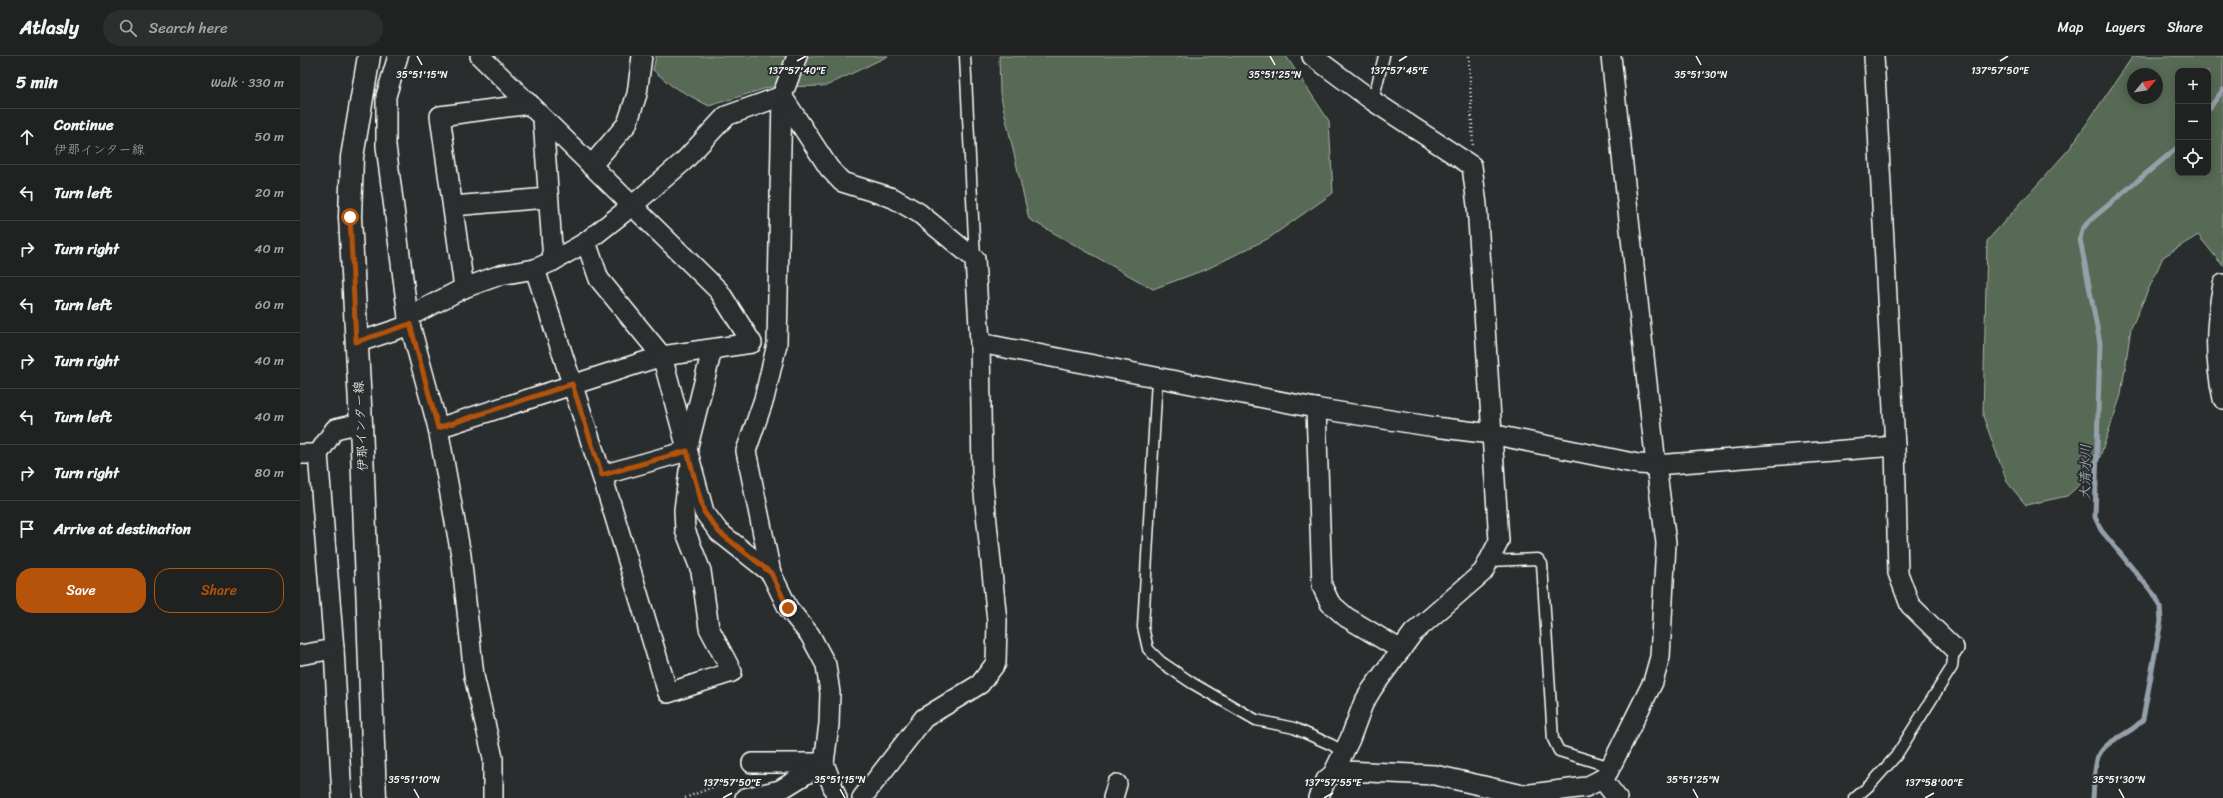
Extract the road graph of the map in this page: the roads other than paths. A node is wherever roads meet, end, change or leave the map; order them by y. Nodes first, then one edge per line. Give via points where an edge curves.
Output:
1 (368, 56) edge
2 (398, 56) edge
3 (480, 56) edge
4 (642, 56) edge
5 (797, 56) edge
6 (965, 56) edge
7 (1312, 56) edge
8 (1384, 56) edge
9 (1611, 56) edge
10 (1874, 56) edge
11 (782, 96) junction
12 (1373, 101) junction
13 (530, 104) junction
14 (543, 119) junction
15 (591, 166) junction
16 (547, 198) junction
17 (633, 205) junction
18 (453, 206) junction
19 (586, 242) junction
20 (975, 259) junction
21 (553, 261) junction
22 (535, 268) junction
23 (2223, 284) edge
24 (464, 288) junction
25 (409, 321) junction
26 (356, 342) junction
27 (752, 343) junction
28 (980, 343) junction
29 (777, 344) junction
30 (712, 350) junction
31 (662, 356) junction
32 (1157, 379) junction
33 (572, 384) junction
34 (2223, 399) edge
35 (1316, 408) junction
36 (361, 423) junction
37 (438, 428) junction
38 (1491, 434) junction
39 (1895, 446) junction
40 (309, 454) edge
41 (689, 457) junction
42 (1656, 465) junction
43 (602, 475) junction
44 (1489, 560) junction
45 (771, 573) junction
46 (1954, 648) joint
47 (334, 649) junction
48 (1401, 650) junction
49 (300, 655) edge
50 (1343, 752) junction
51 (824, 763) junction
52 (1606, 773) junction
53 (1333, 774) junction
54 (747, 780) edge
55 (342, 798) edge
56 (375, 798) edge
57 (493, 798) edge
58 (837, 798) edge
59 (862, 798) edge
60 (1318, 798) edge
61 (1617, 798) edge
62 (1855, 798) edge

1 - 26 main road, 伊那インター線 via 352,157 350,217
2 - 25 street via 386,96 386,146
3 - 13 street
4 - 15 street via 637,94 627,124
5 - 11 street
6 - 20 lane
7 - 12 street
8 - 12 lane
9 - 42 street
10 - 39 street
11 - 17 street via 726,116 684,161
11 - 20 street via 829,168 842,182 893,198 919,213
11 - 29 street
12 - 38 street via 1472,166 1477,205
13 - 14 street
13 - 18 street via 440,116
14 - 15 street
14 - 16 street
15 - 17 street
16 - 18 street
16 - 21 street
17 - 19 street
17 - 27 street via 719,291
18 - 24 street
19 - 21 street
19 - 31 street via 599,279
20 - 28 street
21 - 22 street
22 - 24 street via 500,275
22 - 33 street
23 - 34 street via 2217,317 2216,363
24 - 25 street
25 - 26 street
25 - 37 street
26 - 36 main road, 伊那インター線
27 - 29 street
27 - 30 street
28 - 32 street
28 - 59 street via 982,474 997,621 996,663 980,684 924,718
29 - 45 street via 764,399 746,451
30 - 31 street
30 - 41 street
31 - 33 street
31 - 41 street
32 - 35 street
32 - 50 lane via 1143,627 1148,649 1161,662 1192,684 1256,720 1294,728
33 - 37 street
33 - 43 street
35 - 38 street
35 - 48 street via 1322,586 1330,603 1346,617
36 - 40 street via 335,429
36 - 56 main road, 伊那インター線
37 - 57 street via 461,555 474,676 493,758
38 - 42 street via 1611,459
38 - 44 street via 1499,541
39 - 42 street
39 - 46 street via 1898,573 1910,605
40 - 47 street
41 - 43 street
41 - 43 street via 684,510 685,530 701,571 709,628 732,672 668,693
41 - 45 street via 704,512 719,532
42 - 52 street via 1666,543 1660,657 1653,682
44 - 48 street via 1483,572 1413,633
44 - 52 lane via 1538,559 1542,564 1554,739 1559,751
45 - 51 street via 788,608 810,635 826,665 830,692
46 - 62 lane via 1952,667 1896,756
47 - 49 street
47 - 55 street
48 - 50 street via 1363,704
50 - 53 street
51 - 54 street
51 - 54 street via 780,790
51 - 58 street
52 - 53 street via 1586,787 1523,795 1436,775 1345,771
52 - 61 street
53 - 60 street via 1326,780

